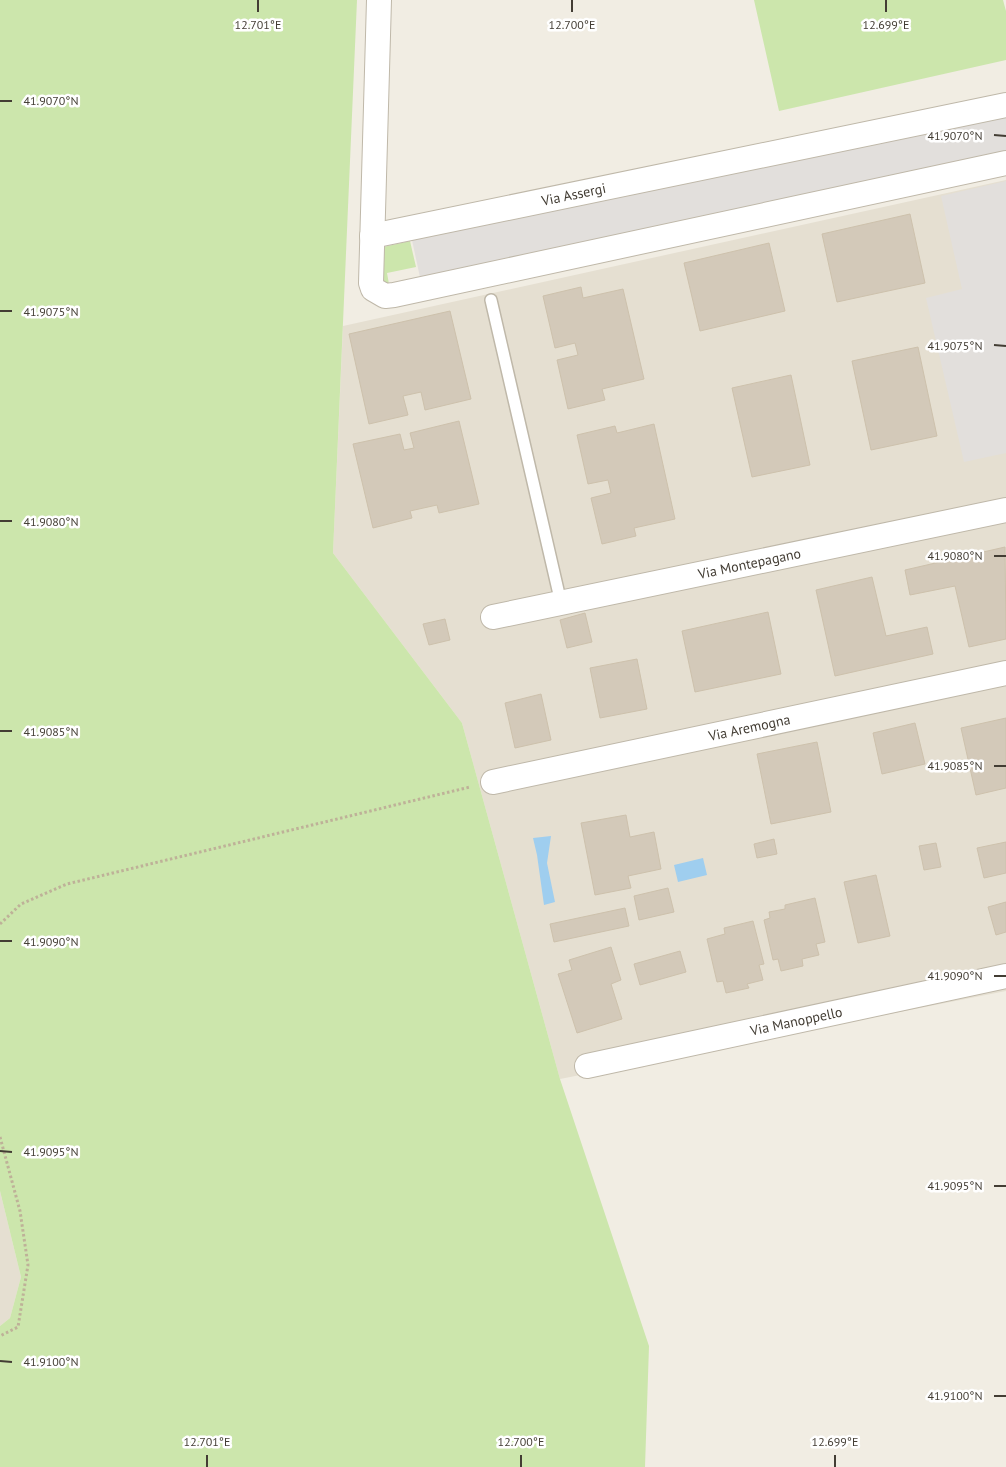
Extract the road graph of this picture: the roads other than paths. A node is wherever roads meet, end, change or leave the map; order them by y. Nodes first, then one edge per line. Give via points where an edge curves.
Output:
1 (378, 0) edge
2 (1006, 105) edge
3 (1006, 163) edge
4 (372, 236) junction
5 (491, 300) dead end
6 (1006, 510) edge
7 (561, 603) junction
8 (493, 617) dead end
9 (1006, 673) edge
10 (493, 782) road end
11 (1006, 976) edge
12 (587, 1066) dead end

1 - 4 street
2 - 4 street, Via Assergi
3 - 4 street via 394,295 385,296 373,289
5 - 7 lane
6 - 7 street, Via Montepagano
7 - 8 street, Via Montepagano
9 - 10 street, Via Aremogna
11 - 12 street, Via Manoppello

